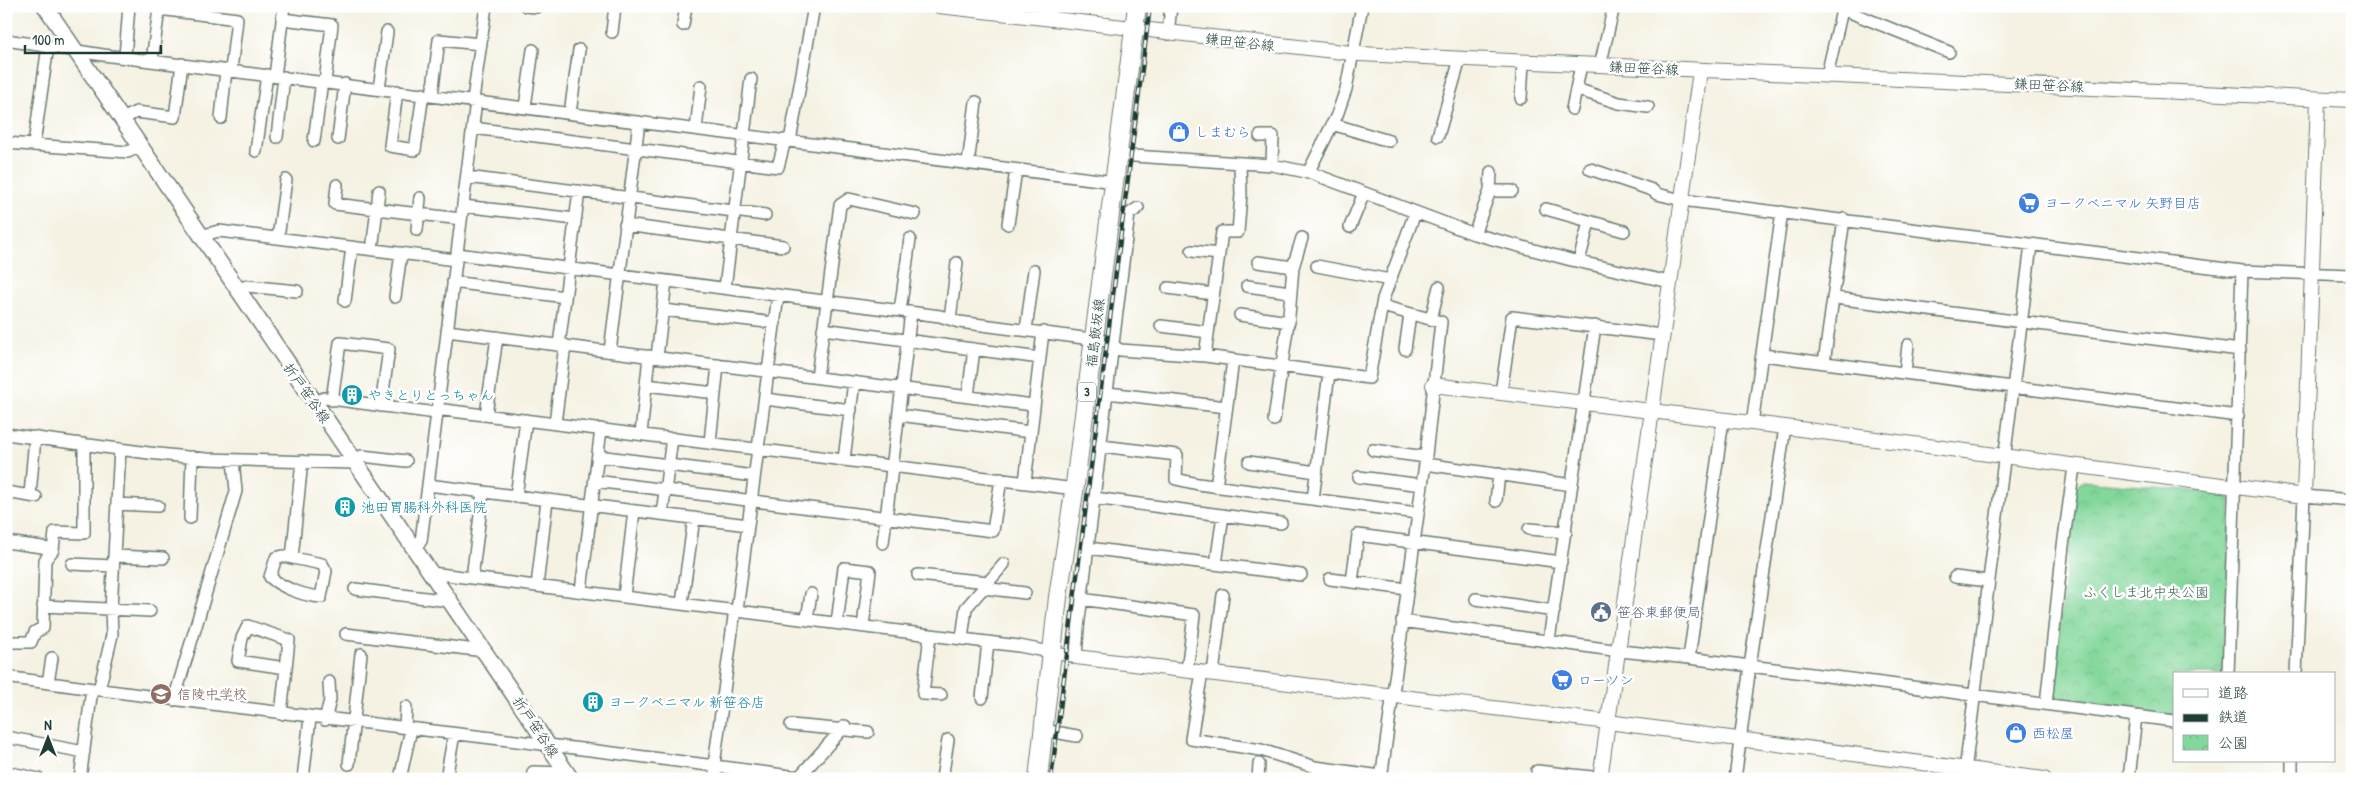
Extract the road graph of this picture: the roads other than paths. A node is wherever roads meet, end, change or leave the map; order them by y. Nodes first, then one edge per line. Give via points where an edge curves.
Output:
1 (45, 6) edge
2 (129, 6) edge
3 (284, 6) edge
4 (486, 6) edge
5 (615, 6) edge
6 (686, 6) edge
7 (814, 6) edge
8 (939, 6) edge
9 (1137, 6) edge
10 (1171, 6) edge
11 (1362, 6) edge
12 (1614, 6) edge
13 (159, 8) edge
14 (1843, 8) edge
15 (1051, 13) edge
16 (282, 19) junction
17 (683, 25) dead end
18 (1134, 30) junction
19 (387, 32) dead end
20 (612, 32) dead end
21 (1168, 34) junction
22 (6, 40) edge
23 (481, 44) junction
24 (48, 46) junction
25 (74, 49) junction
26 (533, 50) dead end
27 (579, 50) dead end
28 (1949, 52) dead end
29 (1353, 54) junction
30 (125, 58) junction
31 (1460, 59) junction
32 (152, 61) junction
33 (1523, 63) junction
34 (182, 64) junction
35 (1581, 66) junction
36 (1600, 66) junction
37 (229, 70) junction
38 (1700, 71) junction
39 (1827, 75) junction
40 (275, 76) junction
41 (751, 79) dead end
42 (324, 82) junction
43 (345, 84) junction
44 (701, 86) dead end
45 (379, 89) junction
46 (1576, 89) junction
47 (397, 91) junction
48 (427, 95) junction
49 (1521, 98) dead end
50 (2318, 99) junction
51 (2352, 100) edge
52 (475, 101) junction
53 (976, 102) dead end
54 (525, 107) junction
55 (1648, 107) dead end
56 (1572, 109) dead end
57 (570, 113) junction
58 (221, 118) dead end
59 (121, 120) junction
60 (639, 122) junction
61 (1332, 124) junction
62 (473, 128) junction
63 (696, 129) junction
64 (745, 135) junction
65 (1260, 136) dead end
66 (1438, 136) dead end
67 (276, 137) dead end
68 (338, 139) dead end
69 (314, 141) dead end
70 (788, 141) junction
71 (1389, 141) dead end
72 (6, 143) edge
73 (34, 144) junction
74 (139, 147) junction
75 (635, 149) junction
76 (256, 151) dead end
77 (1118, 155) junction
78 (741, 162) junction
79 (1240, 163) junction
80 (968, 164) junction
81 (1272, 165) junction
82 (1590, 169) dead end
83 (1016, 170) junction
84 (1491, 172) dead end
85 (1308, 173) junction
86 (467, 178) junction
87 (286, 180) dead end
88 (1115, 182) junction
89 (337, 184) dead end
90 (379, 191) dead end
91 (1490, 191) junction
92 (1512, 191) dead end
93 (579, 192) junction
94 (1364, 194) junction
95 (420, 198) dead end
96 (629, 198) junction
97 (1682, 200) junction
98 (463, 206) junction
99 (1138, 208) dead end
100 (377, 209) junction
101 (1546, 209) dead end
102 (735, 212) junction
103 (1782, 212) junction
104 (1415, 213) junction
105 (418, 214) junction
106 (915, 214) dead end
107 (765, 215) dead end
108 (461, 219) junction
109 (575, 219) junction
110 (1844, 219) junction
111 (1589, 222) junction
112 (1008, 224) dead end
113 (626, 225) junction
114 (1350, 227) dead end
115 (417, 230) dead end
116 (1624, 232) dead end
117 (1474, 234) junction
118 (200, 236) junction
119 (278, 238) junction
120 (1302, 238) dead end
121 (731, 239) junction
122 (910, 239) dead end
123 (373, 242) dead end
124 (2031, 245) junction
125 (783, 246) dead end
126 (352, 247) junction
127 (1192, 251) dead end
128 (401, 253) junction
129 (1219, 254) junction
130 (457, 257) junction
131 (1579, 261) junction
132 (1258, 262) dead end
133 (957, 264) dead end
134 (1317, 266) dead end
135 (1293, 267) junction
136 (569, 270) junction
137 (1034, 270) dead end
138 (2242, 271) junction
139 (2312, 274) junction
140 (619, 275) junction
141 (2352, 275) edge
142 (1390, 280) junction
143 (666, 281) junction
144 (454, 282) junction
145 (1670, 282) junction
146 (1247, 286) dead end
147 (1439, 287) dead end
148 (725, 288) junction
149 (1168, 288) dead end
150 (236, 290) junction
151 (297, 291) dead end
152 (1290, 292) junction
153 (1213, 294) junction
154 (778, 295) junction
155 (395, 297) dead end
156 (565, 297) junction
157 (1835, 298) junction
158 (345, 301) dead end
159 (827, 301) junction
160 (1382, 306) junction
161 (663, 310) junction
162 (906, 312) junction
163 (1240, 314) dead end
164 (1410, 314) junction
165 (950, 319) junction
166 (1431, 319) junction
167 (1288, 322) junction
168 (2022, 322) junction
169 (775, 323) junction
170 (1162, 326) dead end
171 (1595, 326) junction
172 (447, 330) junction
173 (823, 330) junction
174 (1026, 330) junction
175 (1043, 332) junction
176 (1208, 332) junction
177 (1662, 335) junction
178 (497, 337) junction
179 (1094, 339) junction
180 (908, 341) junction
181 (562, 345) junction
182 (1908, 345) dead end
183 (1114, 346) junction
184 (974, 349) junction
185 (1405, 349) dead end
186 (2240, 350) junction
187 (610, 351) junction
188 (1763, 355) junction
189 (1205, 356) junction
190 (653, 357) junction
191 (1040, 358) junction
192 (1233, 360) junction
193 (1824, 363) junction
194 (718, 365) junction
195 (1281, 366) junction
196 (769, 371) junction
197 (1329, 373) junction
198 (1906, 373) junction
199 (817, 377) junction
200 (854, 382) junction
201 (646, 385) junction
202 (1433, 385) junction
203 (2014, 387) junction
204 (902, 388) junction
205 (715, 393) junction
206 (1108, 393) junction
207 (1501, 393) junction
208 (968, 396) junction
209 (765, 399) junction
210 (332, 400) junction
211 (314, 402) junction
212 (1584, 402) junction
213 (1033, 405) junction
214 (382, 406) junction
215 (1226, 407) junction
216 (850, 410) junction
217 (436, 411) junction
218 (1652, 412) junction
219 (486, 415) junction
220 (899, 416) junction
221 (2238, 416) junction
222 (526, 420) junction
223 (1274, 420) dead end
224 (1723, 420) junction
225 (555, 424) junction
226 (1752, 424) junction
227 (1784, 427) junction
228 (601, 429) junction
229 (1030, 432) junction
230 (6, 434) edge
231 (641, 434) junction
232 (35, 437) junction
233 (672, 438) junction
234 (710, 442) junction
235 (84, 444) junction
236 (1101, 446) junction
237 (758, 448) junction
238 (120, 449) junction
239 (1374, 450) dead end
240 (598, 456) junction
241 (2004, 457) junction
242 (192, 458) junction
243 (844, 459) junction
244 (233, 460) junction
245 (1425, 460) junction
246 (302, 461) junction
247 (354, 461) junction
248 (406, 461) dead end
249 (1249, 462) dead end
250 (668, 465) junction
251 (892, 465) junction
252 (2074, 467) junction
253 (1316, 472) junction
254 (1499, 474) junction
255 (754, 476) junction
256 (1359, 477) dead end
257 (1001, 479) junction
258 (594, 481) junction
259 (1025, 482) junction
260 (428, 485) junction
261 (1422, 485) junction
262 (1572, 485) junction
263 (2235, 486) junction
264 (1216, 487) junction
265 (1075, 489) junction
266 (665, 490) junction
267 (6, 492) edge
268 (483, 492) junction
269 (2304, 496) junction
270 (516, 497) junction
271 (1094, 498) junction
272 (1313, 499) junction
273 (547, 500) junction
274 (2352, 500) edge
275 (751, 501) junction
276 (1496, 501) dead end
277 (117, 504) junction
278 (158, 506) dead end
279 (591, 506) junction
280 (634, 511) junction
281 (1417, 512) junction
282 (662, 514) junction
283 (1224, 515) junction
284 (190, 518) dead end
285 (694, 518) junction
286 (886, 518) junction
287 (1281, 523) dead end
288 (748, 525) junction
289 (1529, 528) dead end
290 (1566, 532) junction
291 (6, 542) edge
292 (883, 543) dead end
293 (1413, 543) junction
294 (414, 548) junction
295 (1088, 548) junction
296 (52, 551) junction
297 (163, 558) dead end
298 (292, 558) junction
299 (114, 561) junction
300 (1561, 562) junction
301 (72, 564) dead end
302 (1004, 564) dead end
303 (1216, 564) junction
304 (431, 573) junction
305 (1301, 574) dead end
306 (918, 576) dead end
307 (1955, 577) dead end
308 (472, 578) junction
309 (1330, 579) dead end
310 (1988, 581) junction
311 (1352, 582) junction
312 (986, 585) junction
313 (537, 586) junction
314 (355, 589) dead end
315 (1406, 589) junction
316 (581, 591) junction
317 (1024, 593) dead end
318 (811, 594) dead end
319 (1223, 595) dead end
320 (624, 596) junction
321 (1476, 599) dead end
322 (1081, 600) junction
323 (449, 601) junction
324 (682, 603) junction
325 (43, 606) junction
326 (111, 609) junction
327 (736, 609) junction
328 (150, 611) dead end
329 (1554, 611) junction
330 (807, 619) junction
331 (1402, 621) junction
332 (837, 622) junction
333 (863, 626) junction
334 (346, 634) dead end
335 (930, 635) junction
336 (962, 639) junction
337 (1549, 640) junction
338 (6, 642) edge
339 (988, 642) junction
340 (484, 651) junction
341 (1620, 651) junction
342 (1052, 652) junction
343 (361, 654) dead end
344 (1076, 657) junction
345 (52, 658) dead end
346 (1689, 658) junction
347 (1750, 666) junction
348 (286, 668) junction
349 (1187, 670) junction
350 (1208, 672) junction
351 (2228, 672) edge
352 (2296, 672) edge
353 (6, 677) edge
354 (329, 682) dead end
355 (48, 683) junction
356 (96, 690) junction
357 (1974, 694) junction
358 (941, 695) dead end
359 (1392, 696) junction
360 (982, 698) dead end
361 (174, 700) junction
362 (2046, 704) junction
363 (406, 707) dead end
364 (280, 714) junction
365 (2136, 716) junction
366 (310, 718) junction
367 (325, 720) junction
368 (2173, 721) edge
369 (1608, 722) junction
370 (354, 723) junction
371 (791, 725) dead end
372 (844, 726) junction
373 (408, 729) junction
374 (1044, 730) junction
375 (868, 732) dead end
376 (454, 734) junction
377 (6, 736) edge
378 (1077, 736) dead end
379 (948, 740) dead end
380 (1740, 740) junction
381 (548, 744) junction
382 (84, 752) junction
383 (2292, 762) edge
384 (349, 764) dead end
385 (1259, 764) dead end
386 (715, 765) junction
387 (1537, 771) dead end
388 (533, 772) dead end
389 (1964, 774) edge
390 (9, 775) edge
391 (763, 775) edge
392 (569, 776) edge
393 (805, 778) edge
394 (1381, 778) edge
395 (39, 779) edge
396 (80, 779) edge
397 (303, 779) edge
398 (400, 779) edge
399 (446, 779) edge
400 (715, 779) edge
401 (942, 779) edge
402 (1038, 779) edge
403 (1258, 779) edge
404 (1600, 779) edge
405 (1735, 779) edge
406 (2044, 779) edge
407 (2129, 779) edge
408 (2292, 779) edge

1 - 25 main road, 折戸笹谷線
2 - 30 street
3 - 16 street
4 - 23 street
5 - 20 street
6 - 17 street
7 - 70 street
8 - 15 street, 鎌田笹谷線
9 - 18 main road, 福島飯坂線 / 3
10 - 21 street
11 - 29 street
12 - 36 street
13 - 32 street
13 - 37 street via 237,19
14 - 28 street
14 - 39 street
15 - 18 street, 鎌田笹谷線
16 - 40 street
16 - 42 street via 332,25
18 - 21 street, 鎌田笹谷線
18 - 77 main road, 福島飯坂線 / 3
19 - 45 street
21 - 29 street, 鎌田笹谷線
22 - 24 street
23 - 48 street via 439,40
23 - 52 street
24 - 25 street
24 - 73 street
25 - 30 street
25 - 59 main road, 折戸笹谷線
26 - 54 street
27 - 57 street
29 - 31 street, 鎌田笹谷線
29 - 61 street via 1346,89
30 - 32 street
31 - 33 street, 鎌田笹谷線
31 - 66 street
32 - 34 street
33 - 35 street, 鎌田笹谷線
33 - 49 street
34 - 37 street
34 - 59 street via 175,117 136,112
35 - 36 street, 鎌田笹谷線
35 - 46 street
36 - 38 street, 鎌田笹谷線
37 - 40 street
37 - 58 street
38 - 39 street, 鎌田笹谷線
38 - 97 street
39 - 50 street, 鎌田笹谷線
40 - 42 street
40 - 67 street
40 - 76 street
41 - 64 street
42 - 43 street
42 - 69 street
43 - 45 street
43 - 68 street
44 - 63 street
45 - 47 street
46 - 55 street via 1619,103
46 - 56 street
47 - 48 street
47 - 48 street via 390,146 415,150
48 - 52 street
50 - 51 street, 鎌田笹谷線
50 - 139 street
52 - 54 street
52 - 62 street
53 - 80 street
54 - 57 street
57 - 60 street
59 - 74 main road, 折戸笹谷線
60 - 63 street
60 - 75 street
61 - 71 street
61 - 85 street
62 - 75 street
62 - 86 street
63 - 64 street
64 - 70 street
64 - 78 street
65 - 81 street via 1273,136
70 - 78 street via 778,167
70 - 80 street
72 - 73 street
73 - 74 street via 128,152
74 - 118 main road, 折戸笹谷線
75 - 78 street
75 - 96 street
77 - 79 street
77 - 88 main road, 福島飯坂線 / 3
78 - 102 street
79 - 81 street
79 - 129 street via 1238,232 1222,232
80 - 83 street
81 - 85 street
82 - 97 street
83 - 88 street
83 - 112 street
84 - 91 street
85 - 94 street
86 - 93 street
86 - 98 street
87 - 119 street
88 - 179 main road, 福島飯坂線 / 3
89 - 100 street via 335,204
90 - 100 street
91 - 92 street
91 - 117 street
93 - 96 street
93 - 109 street
94 - 104 street
94 - 114 street
95 - 105 street
96 - 102 street
96 - 113 street
97 - 103 street
97 - 145 street
98 - 108 street
98 - 109 street
99 - 183 street via 1129,214
100 - 105 street
100 - 123 street
101 - 111 street
102 - 107 street
102 - 121 street
103 - 110 street
103 - 188 street
104 - 117 street
104 - 142 street
105 - 108 street
105 - 115 street
106 - 159 street via 849,199 840,205
108 - 130 street
109 - 136 street
110 - 124 street
110 - 157 street
111 - 116 street
111 - 131 street
113 - 121 street
113 - 140 street
117 - 131 street
118 - 119 street via 219,231
118 - 150 main road, 折戸笹谷線
119 - 126 street
120 - 135 street
121 - 125 street
121 - 148 street
122 - 162 street
124 - 138 street
124 - 168 street
126 - 128 street
126 - 158 street
127 - 129 street
128 - 130 street
128 - 155 street
129 - 153 street
130 - 136 street
130 - 144 street
131 - 145 street
132 - 135 street
133 - 165 street
134 - 142 street
135 - 152 street
136 - 140 street
136 - 156 street
137 - 174 street
138 - 139 street
138 - 186 street
139 - 141 street
139 - 269 street
140 - 143 street
140 - 187 street
142 - 160 street
143 - 148 street
143 - 161 street
144 - 156 street
144 - 172 street
145 - 177 street
146 - 152 street
147 - 166 street
148 - 154 street
149 - 153 street
150 - 151 street via 247,286
150 - 211 main road, 折戸笹谷線
152 - 167 street
153 - 176 street
154 - 159 street
154 - 169 street
156 - 181 street
157 - 168 street
157 - 193 street
159 - 162 street
159 - 173 street
160 - 164 street
160 - 197 street via 1370,378
161 - 169 street
161 - 190 street
162 - 165 street
162 - 180 street
163 - 167 street
164 - 166 street
164 - 185 street
165 - 174 street
166 - 202 street via 1440,322
167 - 195 street
168 - 186 street
168 - 203 street
169 - 196 street
170 - 176 street
171 - 177 street
171 - 207 street via 1512,317
171 - 212 street
172 - 178 street
172 - 217 street
173 - 180 street
173 - 199 street
174 - 175 street
175 - 179 street
175 - 191 street
176 - 189 street
177 - 218 street
178 - 181 street
178 - 219 street
179 - 183 street
179 - 265 main road, 福島飯坂線 / 3
180 - 184 street
180 - 204 street
181 - 187 street
181 - 225 street
182 - 198 street
183 - 189 street via 1120,350
183 - 206 street
184 - 191 street
184 - 208 street
186 - 221 street
187 - 190 street
188 - 193 street
188 - 226 street
189 - 192 street
190 - 194 street
190 - 201 street
191 - 213 street
192 - 195 street
192 - 215 street
193 - 198 street
194 - 196 street
194 - 205 street
195 - 197 street
195 - 223 street
196 - 199 street
196 - 209 street
197 - 253 street
198 - 203 street
199 - 200 street
200 - 204 street
200 - 216 street
201 - 205 street
201 - 231 street
202 - 207 street
202 - 245 street
203 - 221 street
203 - 241 street
204 - 208 street
204 - 220 street
205 - 234 street
206 - 215 street
206 - 236 street
207 - 212 street
208 - 213 street
209 - 216 street
209 - 237 street
210 - 211 street via 324,398
210 - 214 street
210 - 214 street via 340,343 360,345 389,349
211 - 247 main road, 折戸笹谷線
212 - 218 street
212 - 262 street
213 - 229 street
214 - 217 street
215 - 264 street
216 - 243 street
217 - 219 street
217 - 260 street
218 - 224 street
218 - 341 street
219 - 222 street
220 - 229 street
220 - 251 street
221 - 263 street
222 - 225 street
222 - 270 street
224 - 226 street
224 - 346 street
225 - 228 street
226 - 227 street
227 - 241 street
227 - 347 street
228 - 231 street
228 - 240 street
229 - 259 street
230 - 232 street
231 - 233 street
232 - 235 street
232 - 267 street via 33,496
233 - 234 street
233 - 250 street
234 - 237 street
235 - 238 street
235 - 296 street via 84,533 55,532
236 - 264 street via 1177,455 1176,479
236 - 271 street
237 - 243 street
237 - 255 street
238 - 242 street
238 - 277 street
239 - 245 street
240 - 250 street
240 - 258 street
241 - 252 street
241 - 310 street
242 - 244 street
242 - 284 street
243 - 251 street
244 - 246 street
244 - 361 street via 236,491
245 - 254 street
245 - 261 street
246 - 247 street
246 - 298 street
247 - 248 street via 362,456
247 - 294 main road, 折戸笹谷線
249 - 253 street
250 - 255 street
250 - 266 street
251 - 257 street
251 - 286 street
252 - 263 street
252 - 362 street
253 - 272 street
254 - 262 street
254 - 276 street
255 - 275 street
256 - 261 street
257 - 259 street
257 - 286 street via 993,531
258 - 266 street
258 - 279 street
259 - 265 street
260 - 268 street
260 - 294 street via 421,541
261 - 281 street
262 - 290 street
263 - 269 street
263 - 351 street
264 - 272 street
265 - 342 main road, 福島飯坂線 / 3
266 - 275 street
266 - 282 street
268 - 270 street
268 - 308 street
269 - 274 street
269 - 352 street
270 - 273 street
271 - 283 street
271 - 295 street
272 - 281 street
273 - 279 street
273 - 313 street
275 - 286 street
275 - 288 street
277 - 278 street
277 - 299 street
279 - 280 street
279 - 316 street
280 - 282 street
280 - 320 street
281 - 293 street
282 - 285 street
283 - 287 street
283 - 303 street
285 - 288 street
285 - 324 street
286 - 292 street
288 - 327 street
289 - 290 street
290 - 300 street
291 - 296 street
293 - 300 street
293 - 311 street via 1358,535
293 - 315 street
294 - 304 main road, 折戸笹谷線
295 - 303 street
295 - 322 street
296 - 325 street via 45,560
297 - 299 street
298 - 298 street via 322,564 326,571 321,597 276,583 270,577 276,558
299 - 301 street
299 - 326 street
300 - 329 street
302 - 312 street
303 - 305 street
304 - 308 street
304 - 323 main road, 折戸笹谷線
306 - 312 street
307 - 310 street
308 - 313 street
309 - 311 street
310 - 357 street
311 - 315 street
312 - 317 street
312 - 336 street via 966,608
313 - 316 street
314 - 323 street
315 - 331 street
316 - 320 street
318 - 330 street
319 - 350 street
320 - 324 street
321 - 329 street
322 - 344 street
322 - 349 street via 1194,614
323 - 340 main road, 折戸笹谷線
324 - 327 street
325 - 326 street
325 - 338 street via 43,628 35,632 31,642
326 - 328 street
326 - 356 street via 112,635
327 - 330 street
327 - 386 street
329 - 337 street
330 - 332 street
331 - 337 street
331 - 359 street
332 - 333 street
332 - 333 street via 844,568 870,571
333 - 335 street
334 - 340 street
335 - 336 street
335 - 358 street via 923,694
336 - 339 street
337 - 341 street
339 - 342 street
339 - 360 street
340 - 381 main road, 折戸笹谷線
341 - 346 street
341 - 369 street
342 - 344 street
342 - 374 main road, 福島飯坂線 / 3
343 - 370 street
344 - 349 street
345 - 355 street
346 - 347 street
347 - 357 street
347 - 380 street
348 - 348 street via 289,640 248,626 239,646 238,661
348 - 364 street
349 - 350 street
350 - 359 street
350 - 394 street via 1191,739 1261,750 1314,766
353 - 355 street
354 - 367 street via 330,700
355 - 356 street
356 - 361 street
356 - 382 street
357 - 362 street
357 - 389 street
359 - 369 street
359 - 394 street
361 - 364 street
362 - 365 street
363 - 373 street
364 - 366 street
365 - 368 street
365 - 407 street
366 - 367 street
366 - 397 street
367 - 370 street
369 - 380 street
369 - 404 street
370 - 373 street
370 - 384 street
371 - 372 street
372 - 375 street
372 - 393 street
373 - 376 street
373 - 398 street
374 - 378 street
374 - 402 main road, 福島飯坂線 / 3
376 - 381 street
376 - 399 street
377 - 382 street
379 - 401 street
380 - 389 street
380 - 405 street
381 - 386 street
381 - 392 main road, 折戸笹谷線
382 - 396 street
383 - 408 street
385 - 403 street
386 - 391 street
386 - 400 street
387 - 404 street
388 - 392 street
389 - 406 street
390 - 395 street
391 - 393 street

